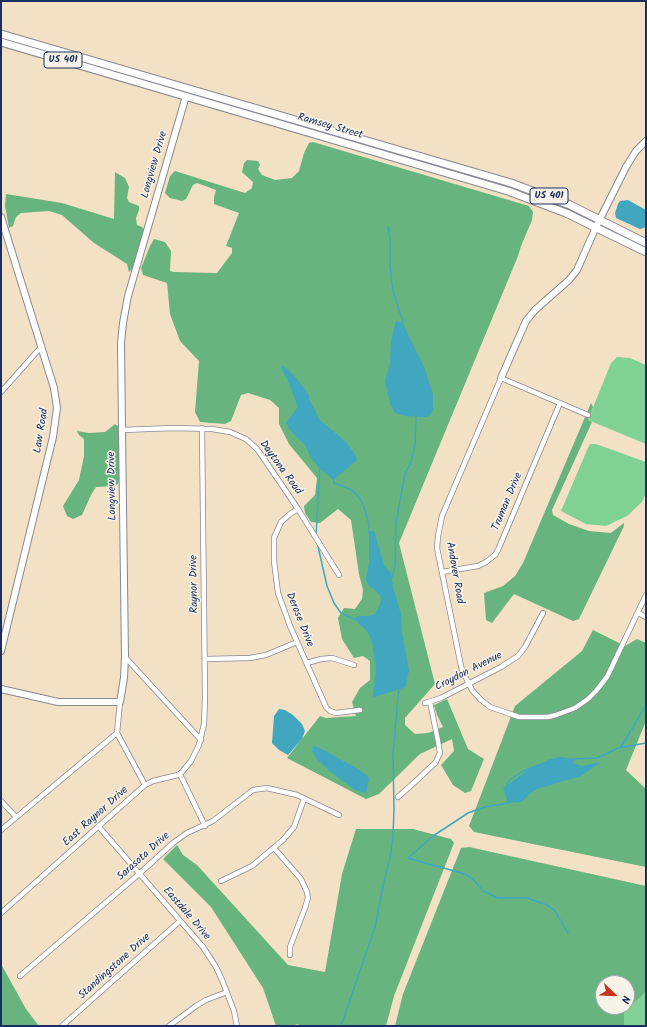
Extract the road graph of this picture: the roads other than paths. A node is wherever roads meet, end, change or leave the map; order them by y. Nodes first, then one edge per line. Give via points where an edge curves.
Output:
1 (1, 34) edge
2 (1, 42) edge
3 (186, 96) junction
4 (291, 118) junction
5 (290, 127) junction
6 (646, 141) edge
7 (441, 162) junction
8 (438, 170) junction
9 (1, 217) edge
10 (599, 219) junction
11 (596, 227) junction
12 (646, 243) edge
13 (646, 252) edge
14 (42, 346) junction
15 (501, 378) junction
16 (1, 392) edge
17 (560, 403) junction
18 (588, 414) dead end
19 (202, 428) junction
20 (122, 430) junction
21 (298, 509) junction
22 (442, 572) junction
23 (340, 574) dead end
24 (646, 595) edge
25 (543, 613) dead end
26 (638, 613) junction
27 (646, 618) edge
28 (3, 635) edge
29 (297, 642) junction
30 (1, 651) edge
31 (125, 657) junction
32 (205, 659) junction
33 (307, 663) junction
34 (354, 665) dead end
35 (468, 684) junction
36 (1, 689) edge
37 (120, 702) junction
38 (360, 710) dead end
39 (117, 733) junction
40 (201, 740) junction
41 (180, 774) junction
42 (145, 786) junction
43 (398, 797) dead end
44 (304, 799) junction
45 (1, 801) edge
46 (339, 815) dead end
47 (16, 817) junction
48 (205, 826) junction
49 (98, 827) junction
50 (1, 830) edge
51 (274, 848) junction
52 (139, 874) junction
53 (221, 881) dead end
54 (1, 914) edge
55 (180, 921) junction
56 (290, 955) dead end
57 (20, 976) dead end
58 (228, 992) junction
59 (62, 1026) edge
60 (169, 1026) edge
61 (237, 1026) edge

1 - 4 main road, Ramsey Street / US 401
2 - 3 main road, Ramsey Street / US 401
3 - 5 main road, Ramsey Street / US 401
3 - 20 street, Longview Drive via 124,312 121,343
4 - 5 main road
4 - 7 main road, Ramsey Street / US 401
5 - 8 main road, Ramsey Street / US 401
6 - 10 street, Andover Road via 629,162
7 - 8 main road
7 - 10 main road, Ramsey Street / US 401 via 526,188
8 - 11 main road, Ramsey Street / US 401 via 523,196
9 - 14 street, Law Road
10 - 11 street, Andover Road
10 - 12 main road, Ramsey Street / US 401
11 - 13 main road, Ramsey Street / US 401
11 - 15 street, Andover Road via 575,273 526,321
14 - 16 street
14 - 28 street, Law Road via 56,396 56,420
15 - 17 street
15 - 22 street, Andover Road via 441,520 437,548
17 - 18 street
17 - 22 street, Truman Drive via 498,550 478,566
19 - 20 street, Daytona Road
19 - 21 street, Daytona Road via 230,432 252,444
19 - 32 street, Raynor Drive
20 - 31 street, Longview Drive
21 - 23 street, Daytona Road
21 - 29 street, Derose Drive via 281,522 274,541 278,593
22 - 35 street, Andover Road via 460,661
24 - 26 street, Andover Road
25 - 35 street, Croydon Avenue via 518,656
26 - 27 street
26 - 35 street, Andover Road via 602,685 576,708 539,718 510,715 485,703
28 - 30 street, Law Road
29 - 32 street via 266,655 250,658
29 - 33 street, Derose Drive
31 - 37 street, Longview Drive
31 - 40 street
32 - 40 street, Raynor Drive via 204,724
33 - 34 street via 332,658
33 - 38 street, Derose Drive via 328,709 336,713
35 - 43 street, Croydon Avenue via 428,703 440,753 436,762
36 - 37 street via 58,702
37 - 39 street, Longview Drive
39 - 42 street
39 - 47 street
40 - 41 street via 191,761
41 - 42 street, East Raynor Drive via 158,779
41 - 48 street
42 - 49 street, East Raynor Drive
44 - 46 street, Sarasota Drive
44 - 48 street, Sarasota Drive via 270,788 255,789
44 - 51 street via 294,826
45 - 47 street
47 - 50 street
48 - 52 street, Sarasota Drive via 187,833 172,843
49 - 52 street, Eastdale Drive
49 - 54 street, East Raynor Drive
51 - 53 street via 248,869
51 - 56 street via 305,884 308,898 290,947
52 - 55 street, Eastdale Drive
52 - 57 street, Sarasota Drive
55 - 58 street, Eastdale Drive via 209,956
55 - 59 street, Standingstone Drive
58 - 60 street via 206,1000
58 - 61 street, Eastdale Drive

